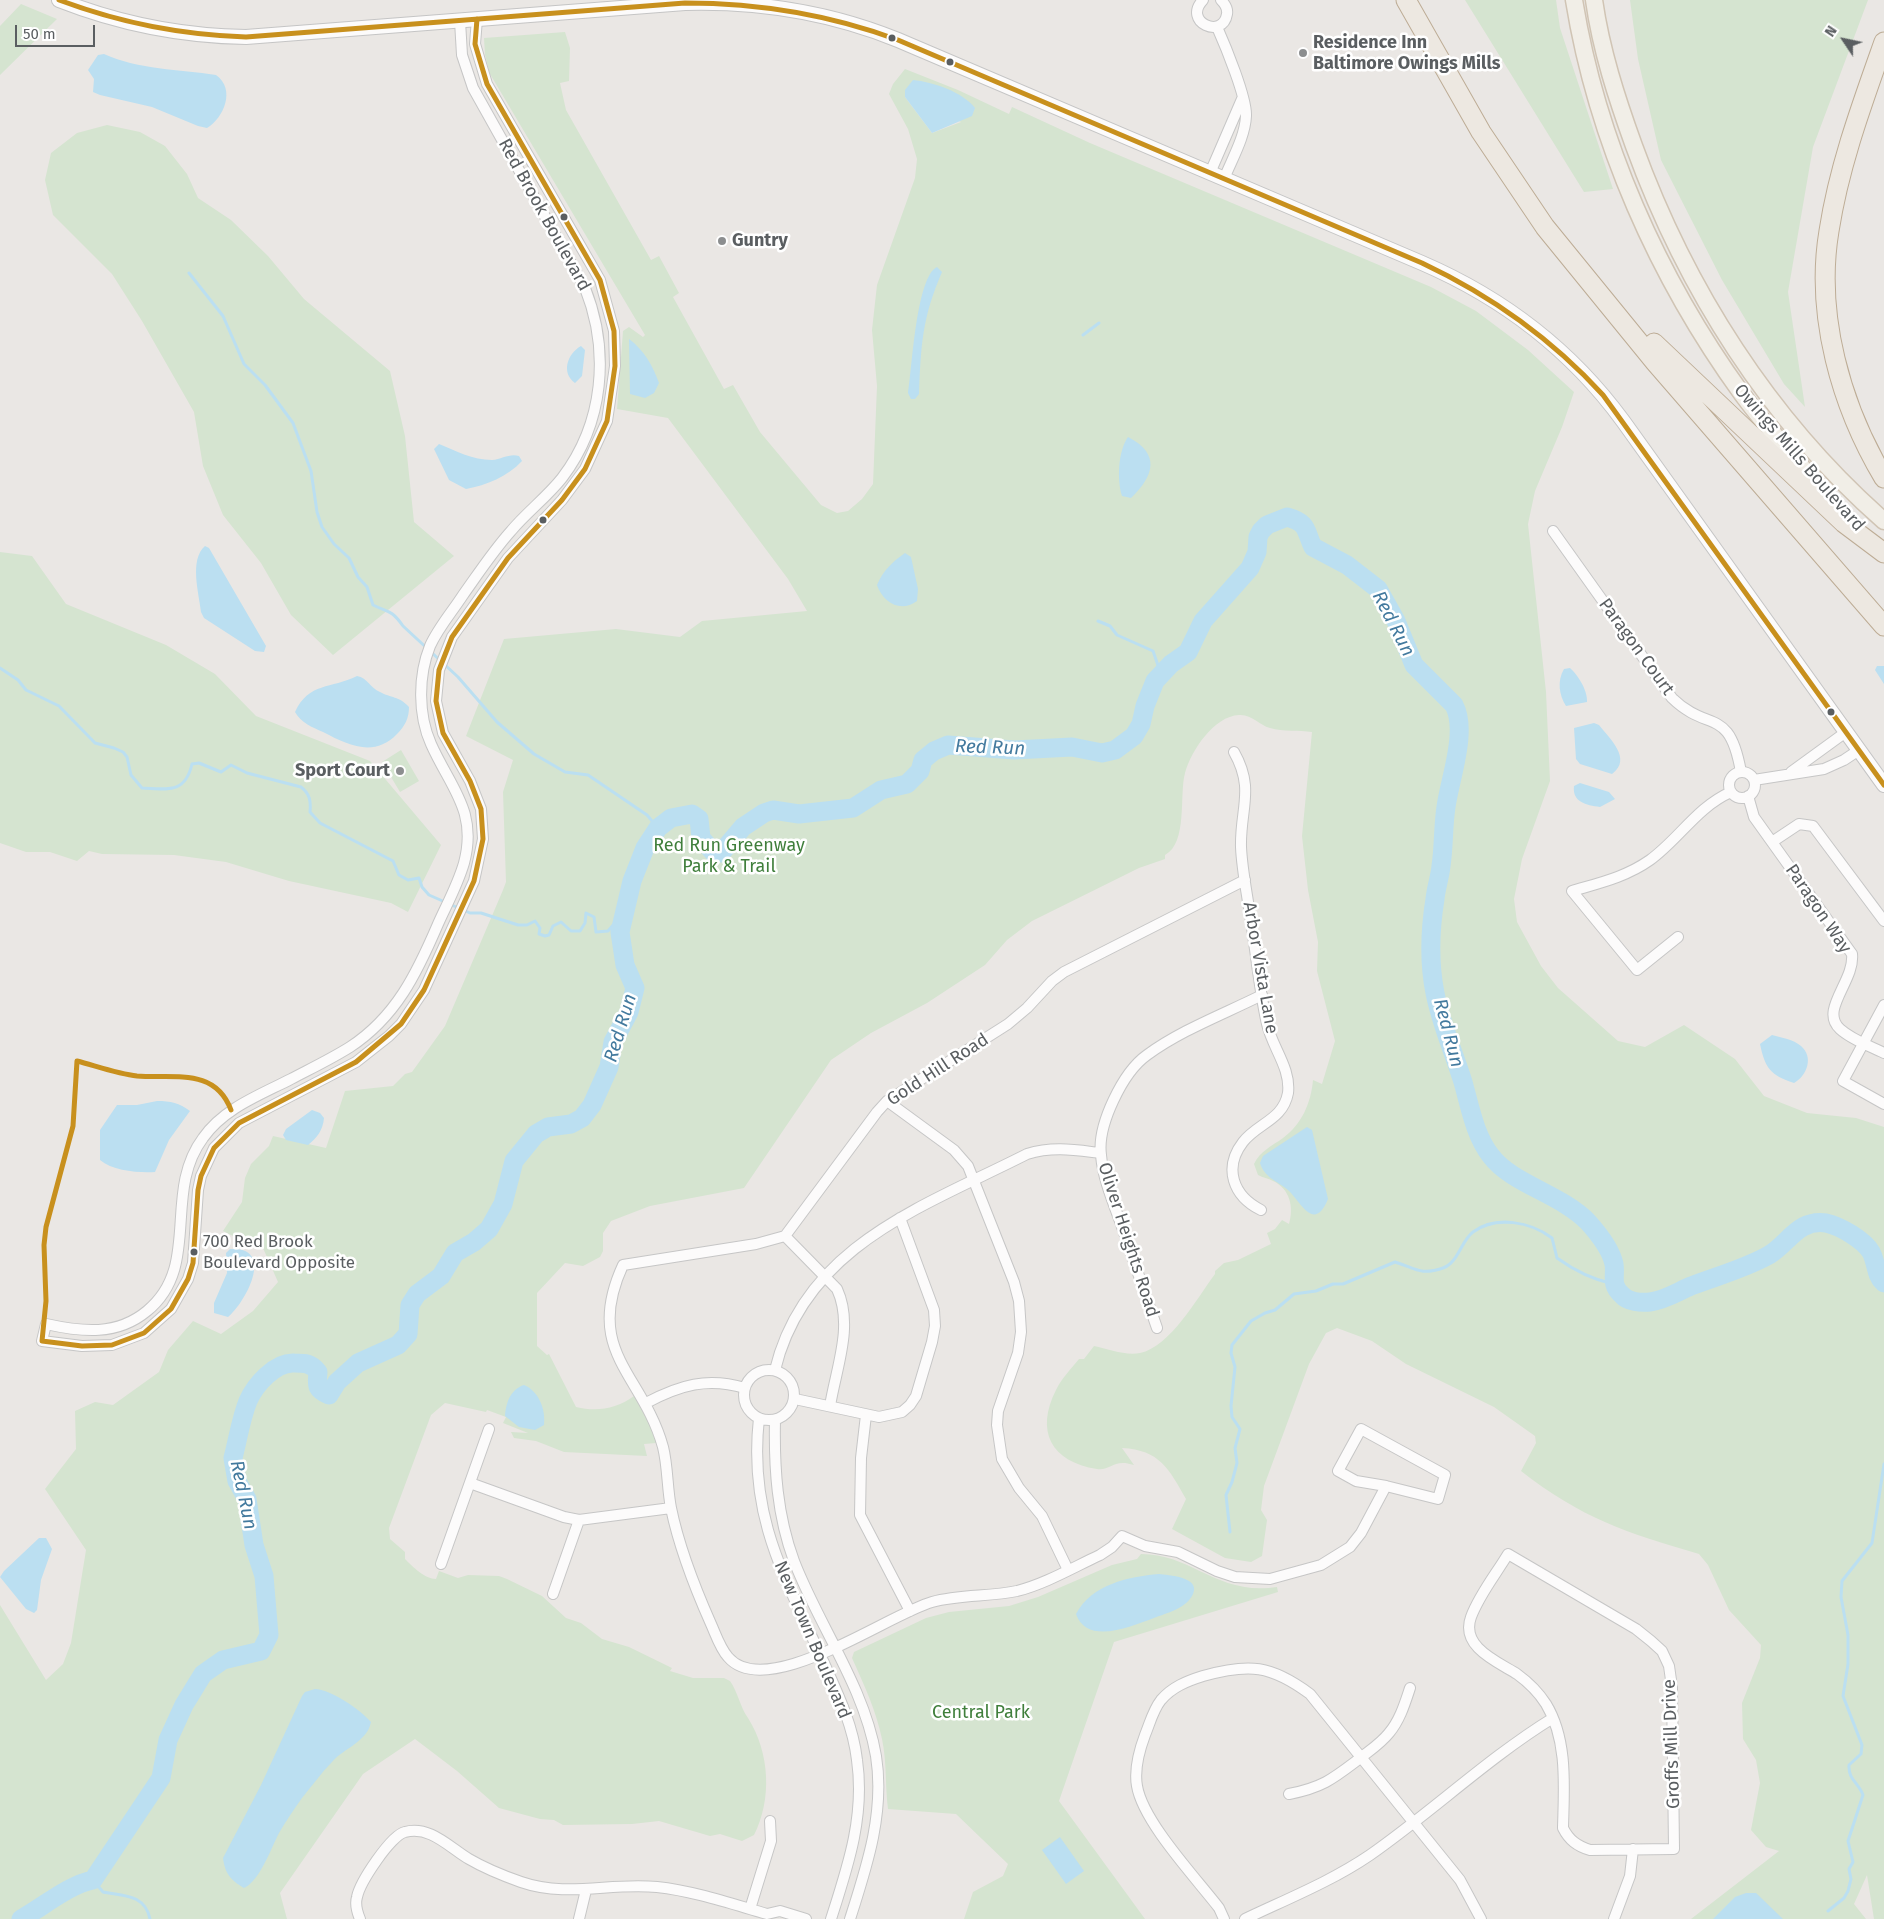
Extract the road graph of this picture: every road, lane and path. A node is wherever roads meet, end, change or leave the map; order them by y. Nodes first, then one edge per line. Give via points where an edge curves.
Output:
1 (59, 0) edge
2 (1203, 0) edge
3 (1221, 0) edge
4 (1406, 0) edge
5 (1416, 0) edge
6 (1574, 0) edge
7 (1594, 0) edge
8 (477, 20) junction
9 (460, 21) junction
10 (1217, 27) junction
11 (1884, 42) edge
12 (1448, 74) junction
13 (1242, 99) junction
14 (1210, 173) junction
15 (1224, 179) junction
16 (1522, 194) junction
17 (1834, 202) junction
18 (1884, 456) edge
19 (1884, 478) edge
20 (1884, 521) edge
21 (1553, 531) dead end
22 (1884, 553) edge
23 (1884, 626) edge
24 (1846, 732) junction
25 (1859, 750) junction
26 (1234, 752) dead end
27 (1740, 772) junction
28 (1790, 773) junction
29 (1754, 780) junction
30 (1884, 785) edge
31 (1732, 792) junction
32 (1748, 796) junction
33 (1772, 842) junction
34 (1245, 880) junction
35 (1884, 921) edge
36 (1678, 937) dead end
37 (1262, 995) junction
38 (1884, 1005) edge
39 (1864, 1042) junction
40 (1884, 1053) edge
41 (887, 1101) junction
42 (1884, 1104) edge
43 (1100, 1153) junction
44 (975, 1181) junction
45 (1261, 1210) dead end
46 (900, 1218) junction
47 (785, 1236) junction
48 (823, 1276) junction
49 (1157, 1328) dead end
50 (775, 1370) junction
51 (745, 1388) junction
52 (794, 1399) junction
53 (646, 1403) junction
54 (830, 1406) junction
55 (866, 1415) junction
56 (759, 1418) junction
57 (776, 1420) junction
58 (489, 1429) dead end
59 (470, 1483) junction
60 (1386, 1486) junction
61 (671, 1508) junction
62 (579, 1520) junction
63 (441, 1564) dead end
64 (1068, 1570) junction
65 (553, 1594) dead end
66 (910, 1611) junction
67 (835, 1649) junction
68 (820, 1655) junction
69 (1410, 1688) dead end
70 (1553, 1718) junction
71 (1362, 1756) junction
72 (1289, 1794) dead end
73 (770, 1821) dead end
74 (1414, 1822) junction
75 (1633, 1849) junction
76 (586, 1890) junction
77 (750, 1909) junction
78 (769, 1917) edge
79 (1476, 1918) edge
80 (360, 1919) edge
81 (579, 1919) edge
82 (806, 1919) edge
83 (831, 1919) edge
84 (850, 1919) edge
85 (1224, 1919) edge
86 (1245, 1919) edge
87 (1614, 1919) edge

1 - 9 main road via 126,23 220,37 276,36
2 - 10 street via 1197,8 1198,17 1208,27
3 - 10 street via 1226,6 1227,16
4 - 12 highway
5 - 12 highway
6 - 22 main road, Owings Mills Boulevard via 1588,66 1620,167 1646,230 1680,296 1712,351 1773,433 1844,515
7 - 20 main road, Owings Mills Boulevard via 1624,119 1666,227 1700,292 1734,349 1773,402 1821,458
8 - 9 main road
8 - 9 street, Red Brook Boulevard via 475,44 487,84 600,280 614,331 616,366 607,421 585,469 562,500 508,558 444,653 436,689 438,713 443,733 470,781 481,809 483,839 474,881 424,990 401,1024 356,1062 239,1123 214,1148 198,1190 193,1263 181,1296 165,1316 144,1332 112,1345 82,1346 42,1341 46,1324 83,1331 108,1329 134,1320 159,1300 174,1273 180,1244 182,1185 202,1138 231,1110 348,1049 377,1026 411,983 460,875 467,850 465,812 428,736 422,712 422,680 430,646 496,548 573,462 590,428 600,383 598,334 591,301 578,271 473,88 462,55
8 - 14 main road via 703,3 760,5 809,12 898,40
10 - 13 street
11 - 17 highway via 1850,140
12 - 16 highway
13 - 14 street
13 - 15 street via 1247,114 1244,130
14 - 15 main road
15 - 24 main road via 1462,282 1503,306 1554,345 1584,373 1614,409
16 - 22 highway via 1606,293 1671,360 1844,523
16 - 23 highway via 1567,256 1649,354
17 - 18 highway via 1833,279 1838,327 1849,376
17 - 19 highway via 1826,256 1826,296 1832,340 1851,410
21 - 27 street, Paragon Court via 1672,698 1684,708 1718,723 1728,732 1734,742
24 - 25 main road
24 - 28 street
25 - 28 street via 1824,769
25 - 30 main road
26 - 34 street, Arbor Vista Lane via 1246,778 1241,845
27 - 29 street via 1749,774
27 - 31 street via 1731,780
28 - 29 street
29 - 32 street via 1754,790
31 - 32 street via 1739,797
31 - 36 street via 1704,808 1660,852 1636,869 1572,891 1637,970
32 - 33 street, Paragon Way via 1752,812
33 - 35 street via 1799,824 1813,826
33 - 39 street, Paragon Way via 1849,947 1852,969 1835,1002 1833,1017 1839,1028
34 - 37 street, Arbor Vista Lane
34 - 41 street, Gold Hill Road via 1064,972 1008,1024
37 - 43 street, Oliver Heights Road via 1165,1043 1140,1061 1118,1088
37 - 45 street, Arbor Vista Lane via 1267,1026 1288,1080 1288,1093 1279,1114 1243,1142 1232,1167 1236,1188 1250,1204
38 - 39 street
39 - 40 street, Paragon Way
39 - 42 street via 1843,1081
41 - 44 street via 962,1157
41 - 47 street, Gold Hill Road
43 - 44 street via 1044,1149 1027,1154
43 - 49 street, Oliver Heights Road via 1108,1186
44 - 46 street
44 - 64 street via 1014,1282 1021,1315 1018,1353 998,1411 1002,1459 1019,1488 1042,1516
46 - 48 street
46 - 55 street via 928,1289 935,1326 916,1396 910,1405 891,1416
47 - 48 street
47 - 53 street via 756,1244 623,1265 611,1299 611,1334 624,1372
48 - 50 street via 792,1320
48 - 54 street via 837,1289 841,1298 844,1325
50 - 51 street via 758,1372 749,1379
50 - 52 street via 792,1382
51 - 53 street via 728,1383 693,1385 672,1389
51 - 56 street via 747,1407
52 - 54 street
52 - 57 street via 788,1412
53 - 61 street via 664,1451
54 - 55 street
55 - 66 street via 860,1515
56 - 57 street
56 - 68 street, New Town Boulevard via 756,1442 760,1506 779,1567
57 - 67 street, New Town Boulevard via 775,1466 786,1536 794,1562
58 - 59 street
59 - 62 street
59 - 63 street
60 - 60 street via 1356,1481 1338,1471 1362,1429 1445,1475 1438,1499
60 - 64 street via 1350,1547 1321,1565 1270,1579 1253,1580 1226,1574 1178,1552 1145,1546 1122,1536 1100,1555
61 - 62 street
61 - 68 street via 700,1600 728,1658 740,1666 766,1669
62 - 65 street
64 - 66 street via 1019,1590 931,1602
66 - 67 street
67 - 68 street
67 - 84 street, New Town Boulevard via 858,1697 869,1730 878,1782 875,1830
68 - 83 street, New Town Boulevard via 843,1706 857,1758 859,1782 852,1852
69 - 71 street via 1390,1733
70 - 74 street via 1508,1747
70 - 75 street, Groffs Mill Drive via 1561,1742 1563,1828 1568,1837 1580,1848 1590,1850
70 - 75 street, Groffs Mill Drive via 1546,1703 1528,1683 1484,1654 1473,1640 1470,1619 1508,1554 1636,1629 1662,1651 1669,1666 1674,1849
71 - 72 street via 1322,1786
71 - 74 street
71 - 85 street via 1310,1694 1280,1675 1264,1670 1230,1668 1188,1681 1162,1700 1140,1748 1136,1785 1140,1801
73 - 77 street via 771,1841
74 - 79 street via 1460,1880
74 - 86 street via 1341,1873
75 - 87 street via 1630,1876
76 - 77 street via 657,1887
76 - 80 street via 546,1888 524,1883 469,1859 426,1832 405,1832 390,1842 360,1887 356,1898
76 - 81 street
77 - 78 street
78 - 82 street via 780,1911

